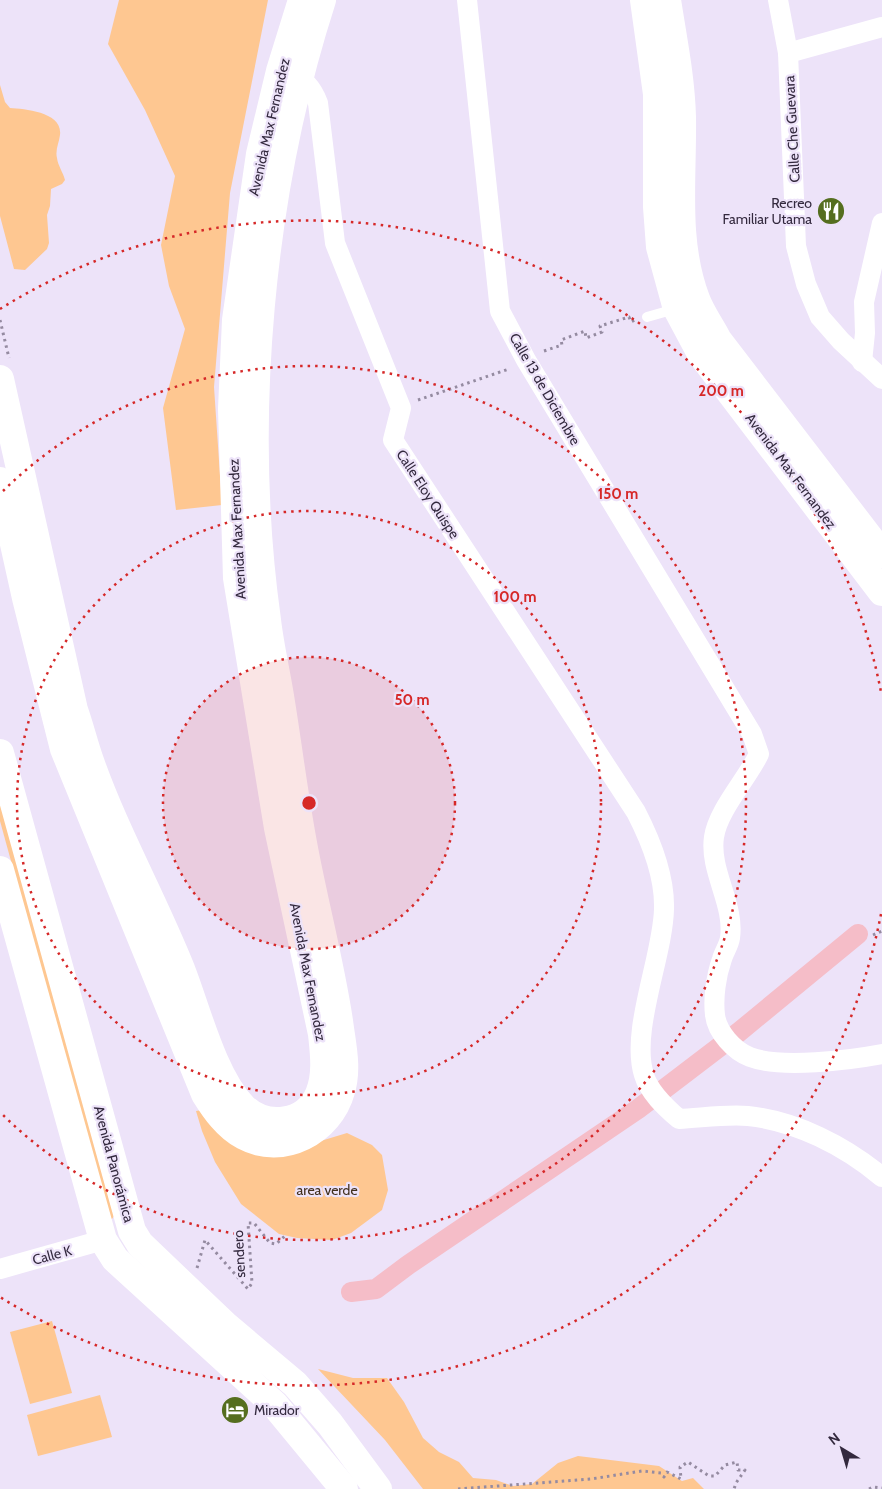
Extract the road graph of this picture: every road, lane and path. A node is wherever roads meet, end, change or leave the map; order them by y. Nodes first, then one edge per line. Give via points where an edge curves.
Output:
1 (302, 0) edge
2 (322, 0) edge
3 (467, 0) edge
4 (644, 0) edge
5 (667, 0) edge
6 (778, 0) edge
7 (882, 27) edge
8 (661, 33) junction
9 (788, 54) junction
10 (290, 74) junction
11 (882, 224) edge
12 (687, 305) junction
13 (647, 317) joint
14 (874, 332) edge
15 (541, 352) dead end
16 (862, 362) junction
17 (506, 370) dead end
18 (0, 379) edge
19 (882, 379) edge
20 (401, 408) junction
21 (0, 481) edge
22 (882, 554) edge
23 (882, 592) edge
24 (74, 745) junction
25 (0, 752) edge
26 (0, 870) edge
27 (882, 931) edge
28 (872, 935) dead end
29 (882, 1054) edge
30 (882, 1177) edge
31 (132, 1231) junction
32 (286, 1235) dead end
33 (103, 1240) junction
34 (0, 1269) edge
35 (194, 1278) dead end
36 (882, 1488) edge
37 (344, 1489) edge
38 (378, 1489) edge
39 (458, 1489) edge
40 (734, 1489) edge
41 (869, 1489) edge

1 - 10 main road, Avenida Max Fernandez
2 - 10 main road, Avenida Max Fernandez
3 - 29 street, Calle 13 de Diciembre via 500,311 526,360 752,734 759,754 723,814 714,837 728,908 730,938 721,961 715,994 719,1029 734,1047 750,1057 780,1062 814,1063
4 - 8 main road, Avenida Max Fernandez
5 - 8 main road, Avenida Max Fernandez
6 - 9 street, Calle Che Guevara
7 - 9 street
8 - 12 main road, Avenida Max Fernandez via 657,94 660,246
9 - 16 street, Calle Che Guevara via 796,246 806,284 820,317
10 - 20 street via 314,93 318,103 335,242
10 - 24 main road, Avenida Max Fernandez via 260,154 236,320 232,409 248,543 237,578 278,828 315,950 324,1077 320,1093 303,1113 280,1122 255,1116 227,1084 101,788
11 - 14 street via 864,302
12 - 13 lane
12 - 22 main road, Avenida Max Fernandez via 718,340
12 - 23 main road, Avenida Max Fernandez via 701,354
13 - 15 path via 631,322 629,317 600,326 602,332 586,338 585,331 560,340 562,346
14 - 16 street
16 - 19 street, Calle Che Guevara
17 - 20 path
18 - 24 main road, Avenida Max Fernandez via 74,710
20 - 30 street, Calle Eloy Quispe via 392,440 647,833 661,879 664,910 642,1031 644,1074 651,1089 679,1119 747,1116 785,1123 823,1139
21 - 24 main road, Avenida Max Fernandez via 26,598
25 - 31 main road, Avenida Panorámica
26 - 33 main road
27 - 28 path
31 - 33 main road
31 - 38 main road, Avenida Panorámica via 140,1244 198,1299 295,1384 330,1424
32 - 35 path, sendero via 276,1244 270,1243 254,1223 248,1223 252,1283 248,1289 205,1240
33 - 34 street, Calle K
33 - 37 main road via 115,1259 274,1404
36 - 41 path
39 - 40 path via 592,1480 642,1471 661,1473 664,1477 666,1472 681,1479 680,1467 688,1462 709,1476 715,1476 726,1465 737,1462 738,1470 745,1470

